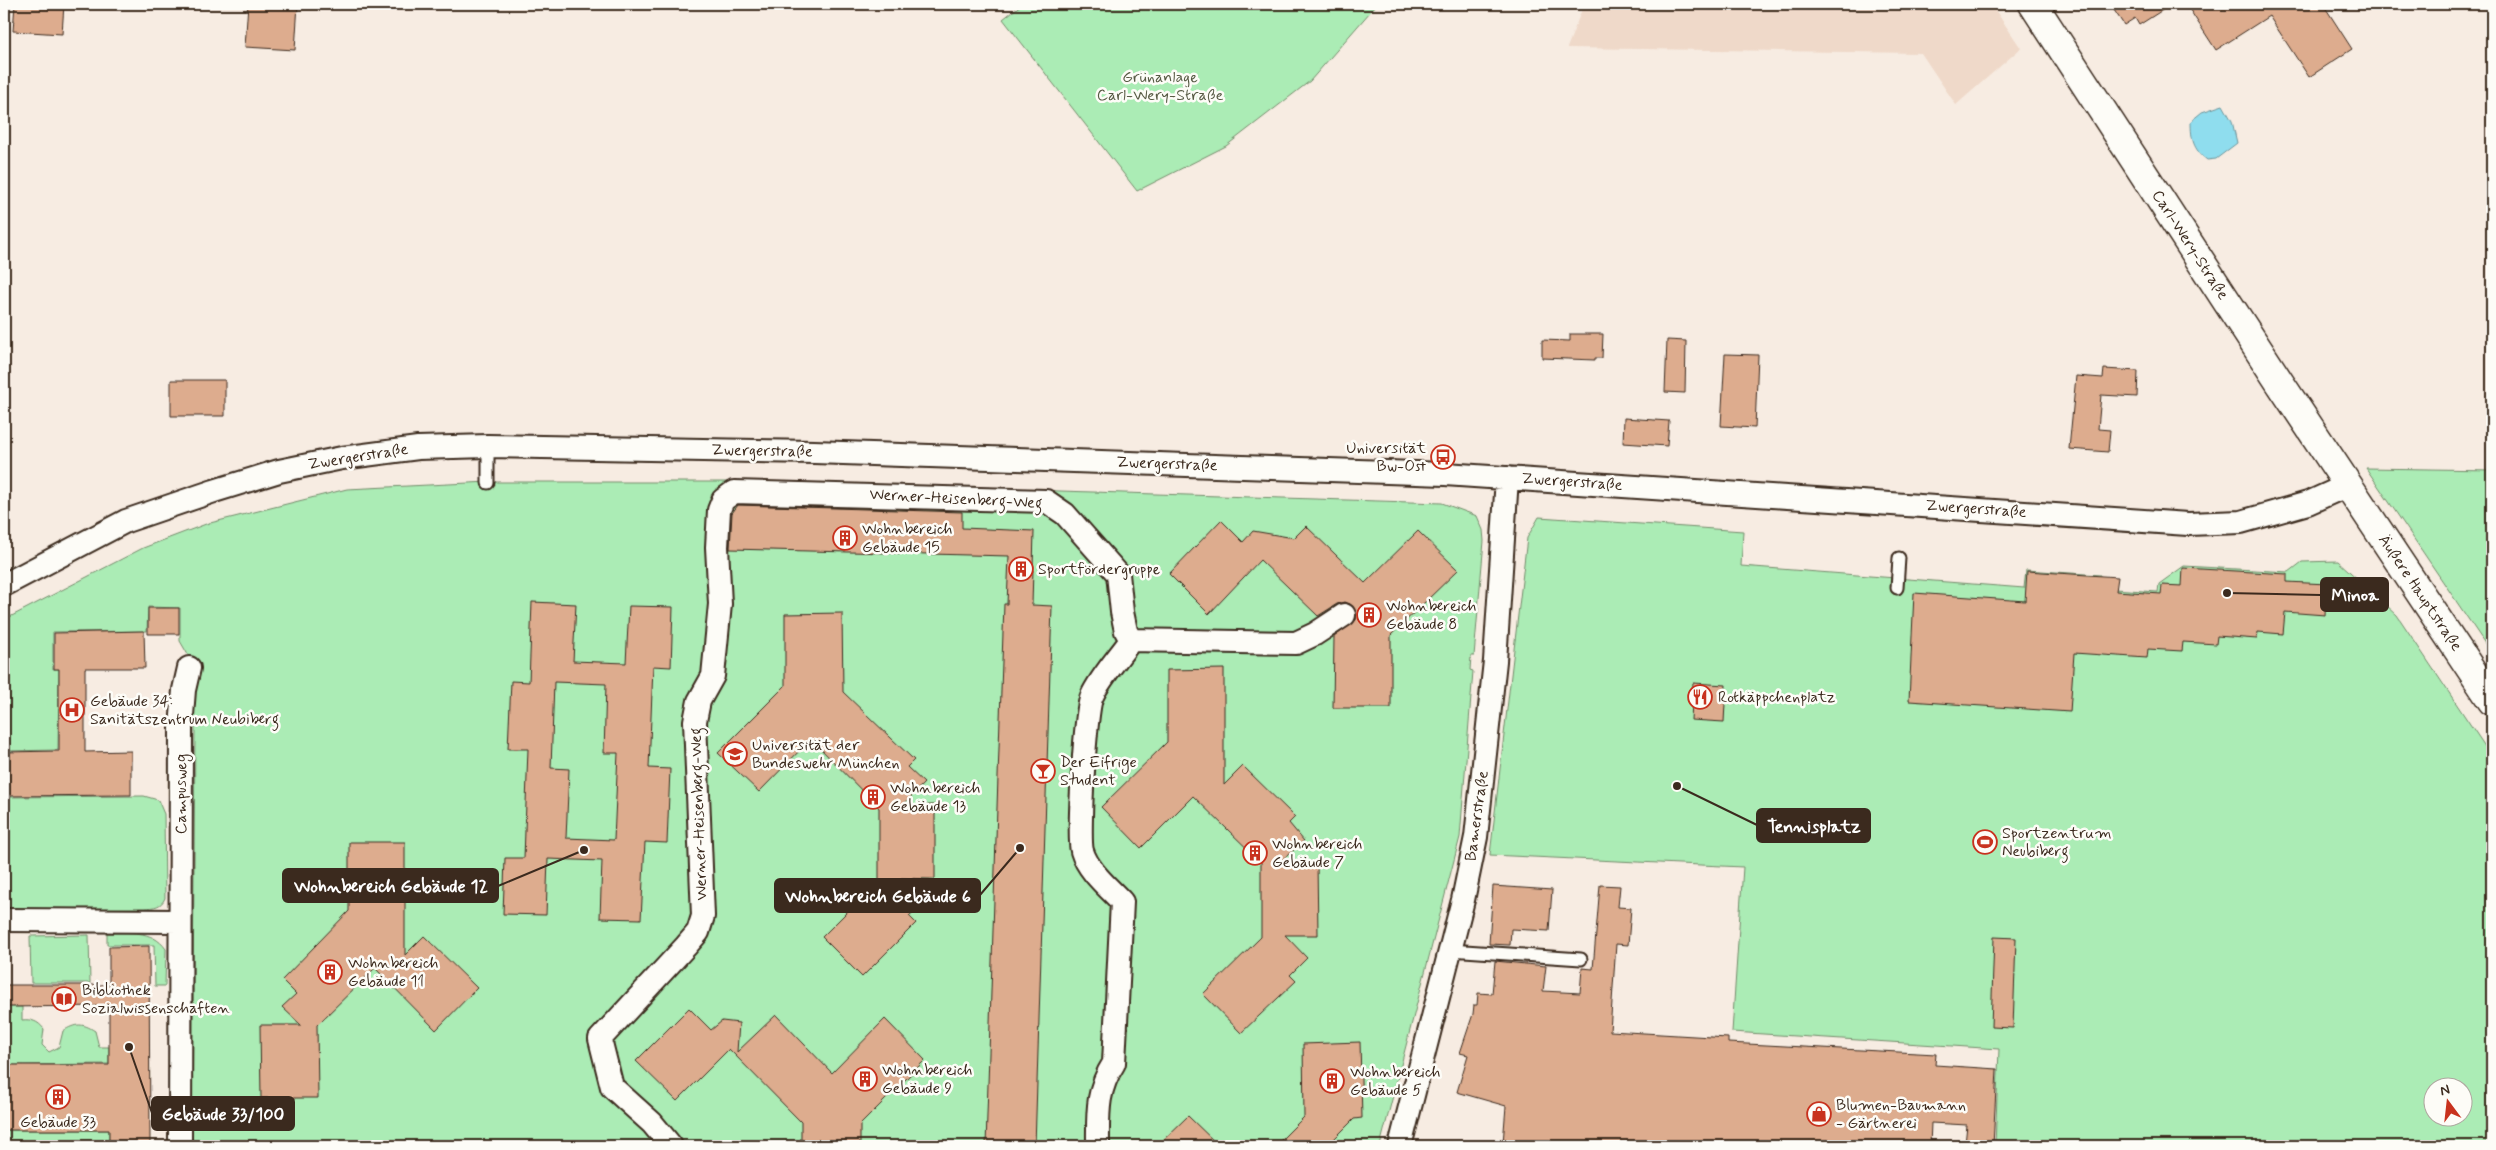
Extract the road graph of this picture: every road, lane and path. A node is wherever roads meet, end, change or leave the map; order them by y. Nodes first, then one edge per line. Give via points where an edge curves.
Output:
1 (2033, 4) edge
2 (488, 446) junction
3 (1508, 478) junction
4 (488, 483) dead end
5 (2348, 485) junction
6 (1899, 558) dead end
7 (4, 585) edge
8 (1897, 588) dead end
9 (1344, 615) dead end
10 (1131, 640) junction
11 (189, 668) dead end
12 (2492, 701) edge
13 (4, 920) edge
14 (180, 921) junction
15 (1450, 950) junction
16 (1581, 959) dead end
17 (180, 1146) edge
18 (670, 1146) edge
19 (1098, 1146) edge
20 (1400, 1146) edge

1 - 5 main road, Carl-Wery-Straße
2 - 3 street, Zwergerstraße via 814,452
2 - 4 lane
2 - 7 street, Zwergerstraße via 418,448 342,458 214,490 126,521
3 - 5 street, Zwergerstraße via 2188,524 2242,522 2308,503
3 - 15 street, Bamerstraße via 1495,661 1476,837
5 - 12 main road, Äußere Hauptstraße
6 - 8 lane
9 - 10 street via 1296,643
10 - 18 street, Werner-Heisenberg-Weg via 1122,612 1118,574 1065,514 1046,501 734,492 723,500 719,510 720,604 713,676 699,700 695,721 703,916 698,932 600,1040 612,1087 652,1123
10 - 19 street via 1091,696 1085,748 1081,849 1090,866 1122,902 1114,1063 1099,1096
11 - 14 street, Campusweg via 181,728
13 - 14 street
14 - 17 street, Campusweg
15 - 16 lane
15 - 20 street, Bamerstraße

